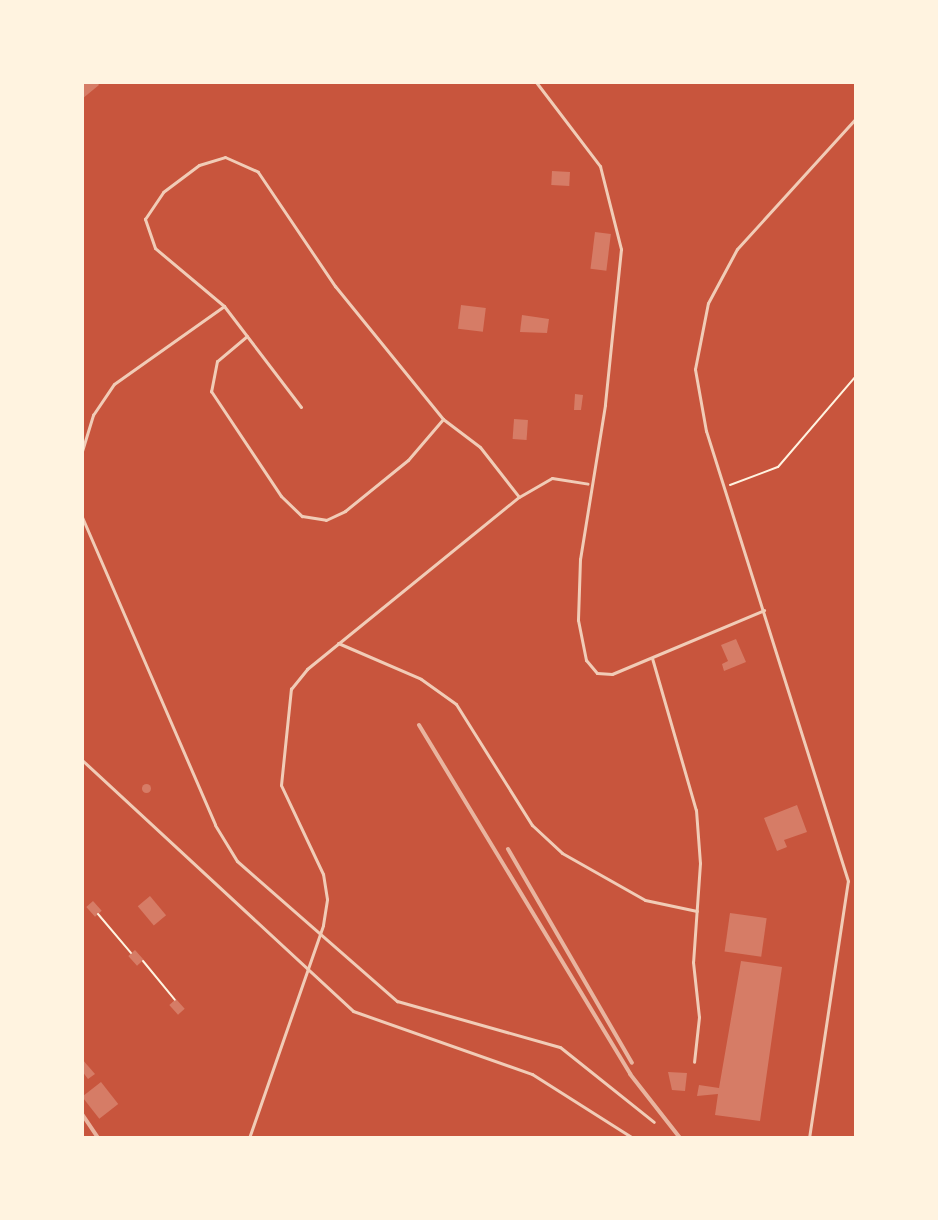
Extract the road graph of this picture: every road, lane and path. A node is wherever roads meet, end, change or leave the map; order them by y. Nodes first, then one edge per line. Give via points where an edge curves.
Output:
1 (536, 82) edge
2 (855, 118) edge
3 (224, 306) junction
4 (247, 336) junction
5 (855, 376) edge
6 (301, 407) dead end
7 (443, 419) junction
8 (82, 451) edge
9 (589, 484) junction
10 (724, 486) junction
11 (519, 497) junction
12 (82, 517) edge
13 (764, 610) junction
14 (338, 643) junction
15 (652, 658) junction
16 (82, 760) edge
17 (697, 911) junction
18 (98, 914) dead end
19 (321, 933) junction
20 (131, 953) dead end
21 (143, 961) dead end
22 (304, 970) junction
23 (175, 1000) dead end
24 (694, 1062) dead end
25 (654, 1122) dead end
26 (249, 1137) edge
27 (633, 1137) edge
28 (809, 1137) edge

1 - 9 lane via 600,166 621,249 605,405
2 - 10 lane via 737,249 708,303 695,385
3 - 4 lane
3 - 7 lane via 155,248 145,219 163,192 199,165 225,157 247,163 262,178 335,286
3 - 8 lane via 114,384 93,415
4 - 6 lane
4 - 7 lane via 217,361 212,391 281,496 302,516 326,520 345,511 408,460
5 - 10 path via 778,467
7 - 11 lane via 480,447
9 - 11 lane via 552,478
9 - 15 lane via 578,596 584,653 602,675
10 - 13 lane
11 - 14 lane
12 - 19 lane via 222,840 259,882
13 - 15 lane
13 - 28 lane via 848,880
14 - 17 lane via 421,679 456,704 532,825 562,853 645,900
14 - 19 lane via 291,689 279,766 283,793 325,880
15 - 17 lane via 696,810
16 - 22 lane
17 - 24 lane via 693,962 699,1017
18 - 20 path
19 - 22 lane
19 - 25 lane via 397,1001 560,1047
21 - 23 path
22 - 26 lane
22 - 27 lane via 362,1016 532,1074

